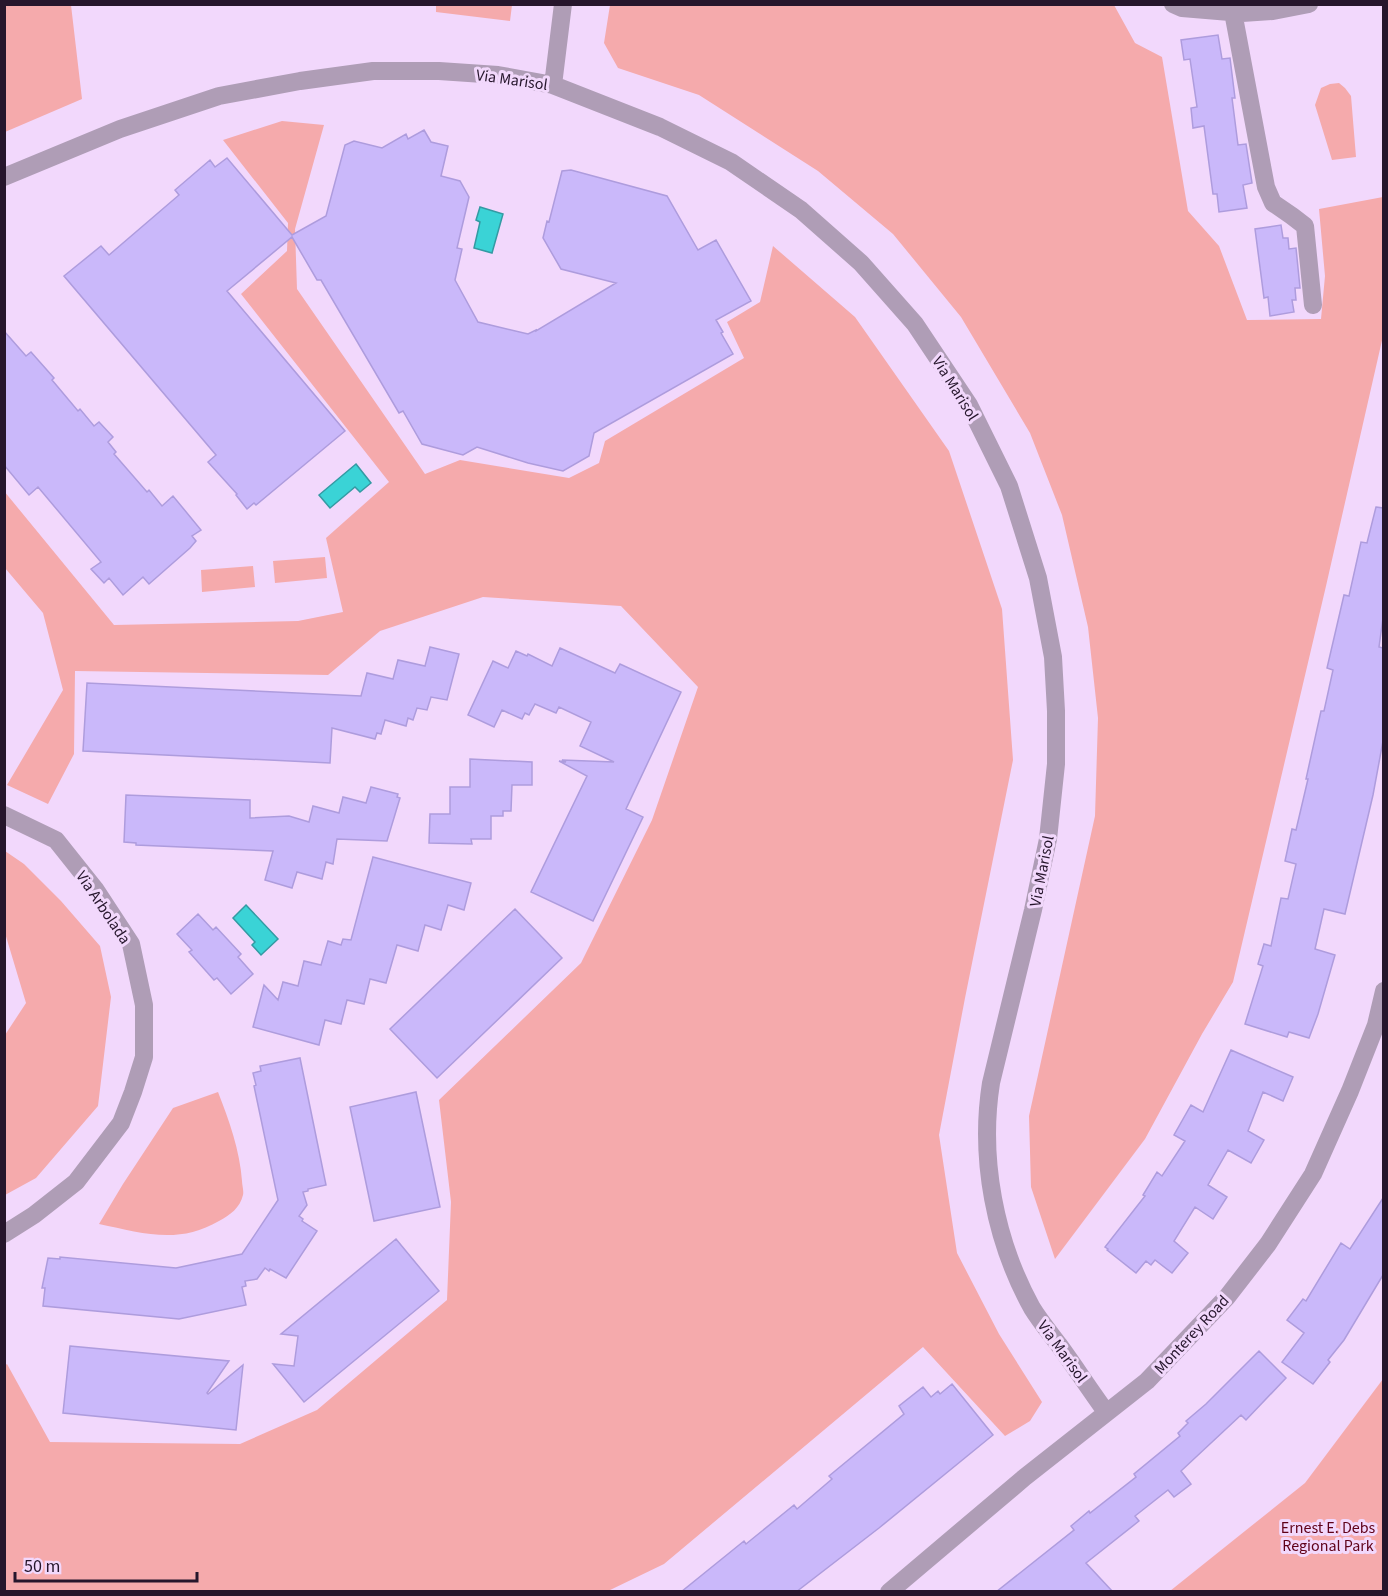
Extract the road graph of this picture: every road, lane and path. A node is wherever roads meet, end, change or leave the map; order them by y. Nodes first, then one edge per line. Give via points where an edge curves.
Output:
1 (563, 4) edge
2 (1173, 4) edge
3 (1309, 4) edge
4 (1233, 12) junction
5 (553, 85) junction
6 (4, 177) edge
7 (1313, 305) dead end
8 (4, 815) edge
9 (1383, 991) edge
10 (4, 1234) edge
11 (1106, 1412) junction
12 (889, 1592) edge

1 - 5 street
2 - 4 street
3 - 4 street via 1273,11
4 - 7 street via 1266,187 1273,203 1305,226
5 - 6 street, Via Marisol via 498,75 439,71 373,71 300,81 219,96 120,129
5 - 11 street, Via Marisol via 660,127 732,162 801,210 853,255 915,324 969,405 1009,486 1038,578 1053,657 1056,764 1046,849 991,1083 987,1109 989,1174 1014,1273 1033,1310
8 - 10 street, Via Arbolada via 56,840 95,889 131,944 144,1005 144,1058 121,1123 76,1182
9 - 11 street, Monterey Road via 1372,1036 1313,1174 1268,1244 1227,1297 1147,1381
11 - 12 street, Monterey Road

